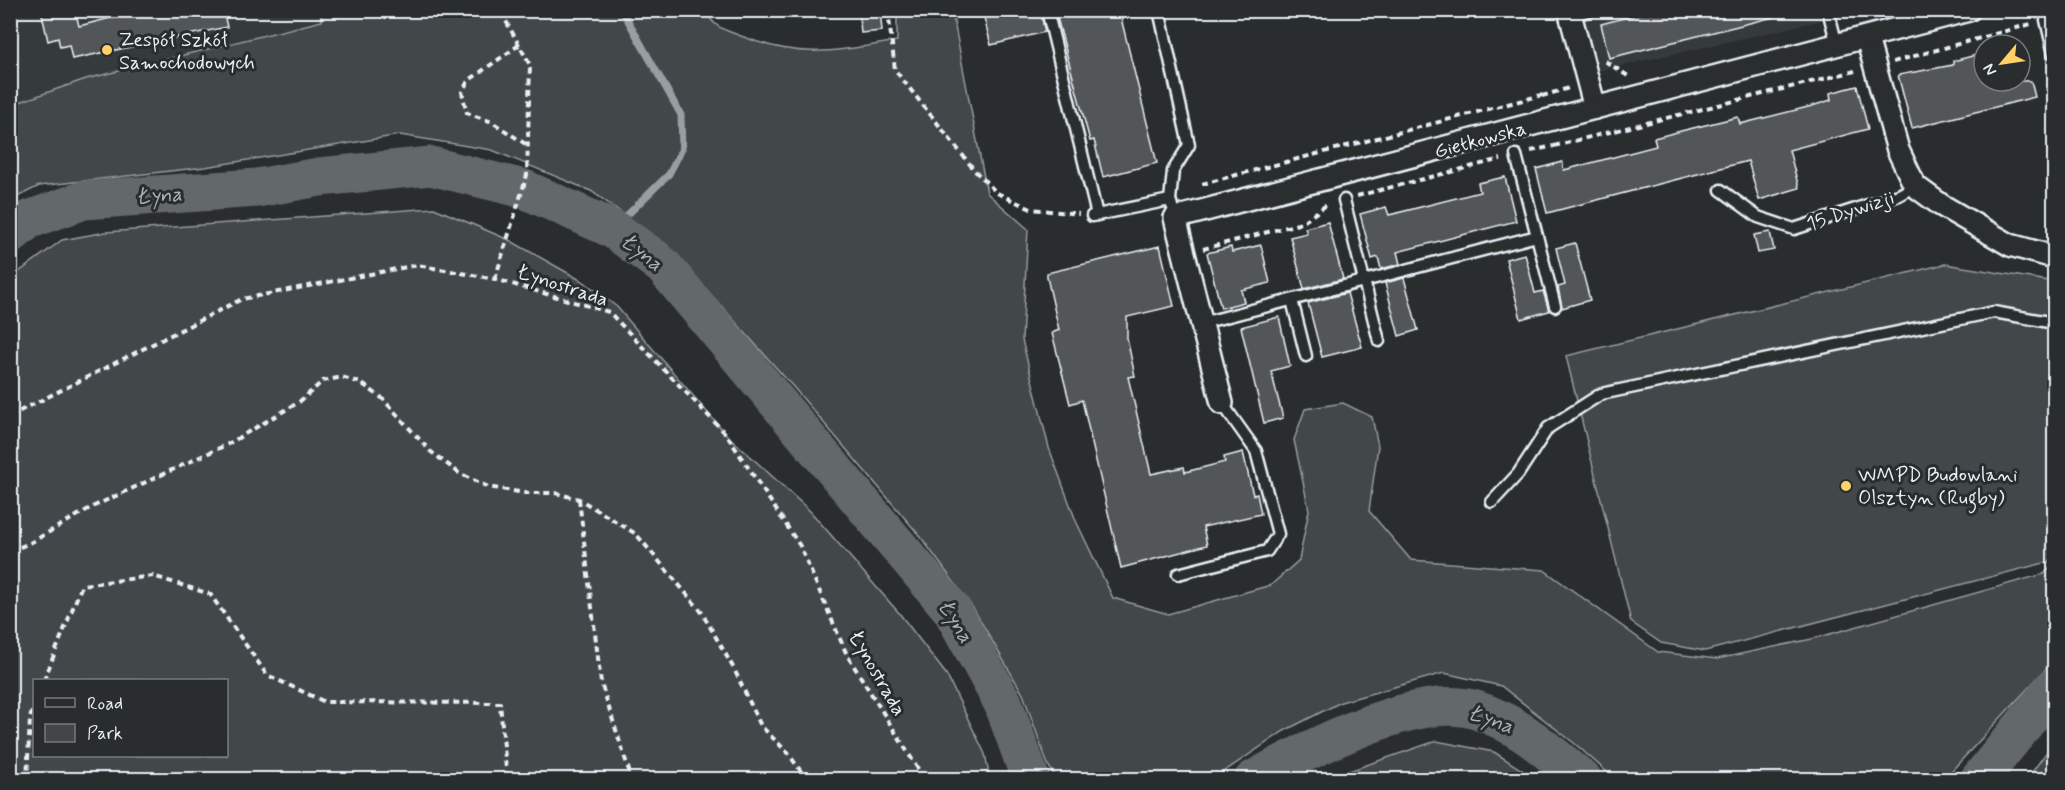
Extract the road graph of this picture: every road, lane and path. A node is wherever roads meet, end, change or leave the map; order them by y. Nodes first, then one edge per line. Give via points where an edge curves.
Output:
1 (500, 10) edge
2 (888, 10) edge
3 (1047, 10) edge
4 (1159, 10) edge
5 (1828, 10) edge
6 (1969, 10) edge
7 (1577, 12) edge
8 (2046, 20) joint
9 (1867, 38) junction
10 (519, 45) junction
11 (1838, 45) junction
12 (2055, 54) edge
13 (1598, 56) dead end
14 (1892, 62) dead end
15 (1856, 71) dead end
16 (1638, 82) dead end
17 (1569, 88) dead end
18 (1542, 95) junction
19 (1544, 102) dead end
20 (1595, 108) junction
21 (1552, 138) dead end
22 (528, 146) junction
23 (1554, 146) junction
24 (1516, 155) junction
25 (1202, 184) dead end
26 (1915, 186) junction
27 (1721, 190) dead end
28 (1344, 200) junction
29 (1172, 209) junction
30 (1094, 215) junction
31 (1537, 236) junction
32 (1184, 254) junction
33 (2055, 257) edge
34 (495, 279) junction
35 (1364, 282) junction
36 (1292, 300) junction
37 (1555, 306) dead end
38 (1202, 323) junction
39 (2055, 323) edge
40 (1379, 341) dead end
41 (1306, 356) dead end
42 (1222, 403) joint
43 (10, 416) edge
44 (579, 499) junction
45 (1492, 502) dead end
46 (10, 551) edge
47 (1178, 574) dead end
48 (45, 679) edge
49 (33, 709) edge
50 (27, 780) edge
51 (507, 780) edge
52 (632, 780) edge
53 (807, 780) edge
54 (925, 780) edge

1 - 10 path
2 - 30 path via 895,70 997,193 1031,209
3 - 30 lane
4 - 29 lane via 1189,145 1173,171
5 - 11 lane
6 - 9 street, Gietkowska
7 - 20 street
8 - 12 lane
8 - 14 path
9 - 11 street, Gietkowska
9 - 26 street, 15 Dywizji via 1898,150
10 - 22 path via 530,64
10 - 22 path via 468,81 462,92 467,112 492,122
11 - 20 street, Gietkowska
13 - 16 path
15 - 23 path
17 - 18 path
18 - 19 path
18 - 25 path
20 - 29 street, Gietkowska
21 - 23 path
22 - 34 path via 527,175
23 - 24 path
24 - 28 path
24 - 31 lane
26 - 27 lane, 15 Dywizji via 1899,195 1794,229 1758,218
26 - 33 street, 15 Dywizji via 2010,245
28 - 32 path via 1328,203 1302,223
28 - 35 lane
29 - 30 lane
29 - 32 street
31 - 35 lane
31 - 37 lane
32 - 38 street
34 - 43 path, Łynostrada via 417,265 242,299
34 - 54 path, Łynostrada via 609,312 726,434 800,546 847,655
35 - 36 lane
35 - 40 lane
36 - 38 lane
36 - 41 lane
38 - 42 street
39 - 45 lane via 1994,312 1601,394 1548,428 1518,474
42 - 47 lane via 1256,451 1278,534 1268,551
44 - 46 path via 488,487 459,473 430,451 382,398 361,383 342,377 323,381 300,402 228,444 92,507
44 - 52 path via 601,683
44 - 53 path via 636,534 694,602 734,669 761,726 788,753
48 - 51 path via 82,585 153,576 210,594 267,675 326,702 500,703
49 - 50 path

